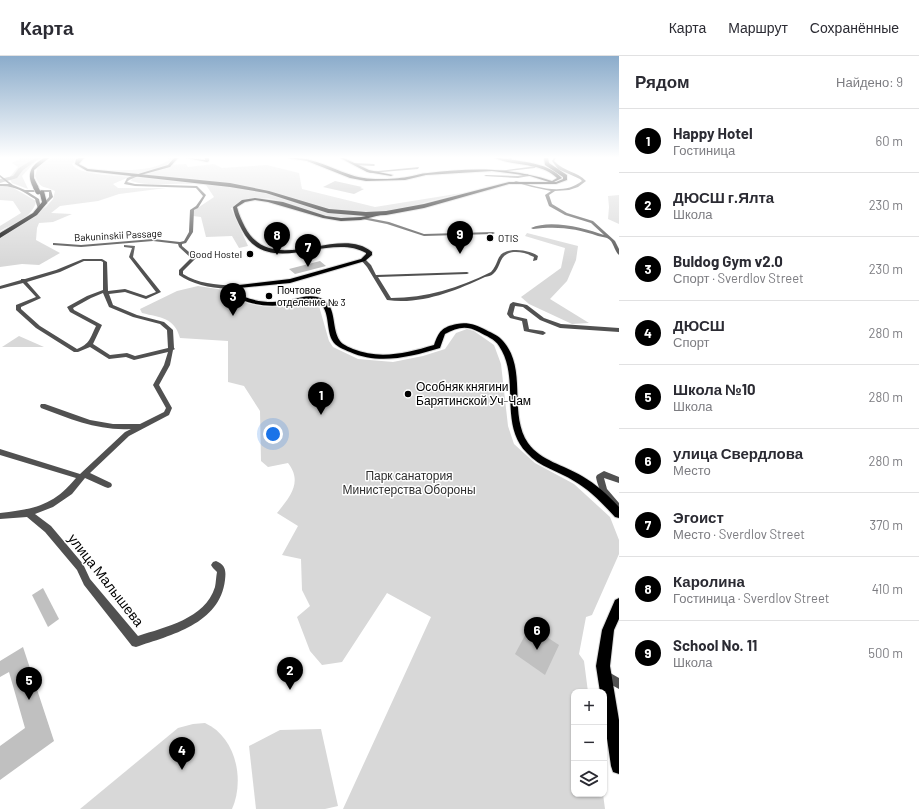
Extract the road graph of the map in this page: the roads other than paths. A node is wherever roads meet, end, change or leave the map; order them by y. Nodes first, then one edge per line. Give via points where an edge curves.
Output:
1 (28, 193) edge
2 (39, 193) edge
3 (50, 193) edge
4 (202, 193) edge
5 (270, 193) edge
6 (270, 193) edge
7 (467, 193) edge
8 (471, 193) edge
9 (550, 193) edge
10 (41, 207) junction
11 (366, 215) junction
12 (353, 216) junction
13 (533, 228) dead end
14 (493, 234) dead end
15 (0, 235) edge
16 (610, 238) junction
17 (180, 243) junction
18 (54, 244) dead end
19 (113, 245) junction
20 (619, 254) edge
21 (363, 260) junction
22 (535, 260) dead end
23 (467, 272) dead end
24 (375, 276) junction
25 (23, 280) junction
26 (233, 287) junction
27 (0, 288) edge
28 (106, 292) junction
29 (619, 330) edge
30 (543, 334) dead end
31 (90, 344) junction
32 (172, 349) junction
33 (43, 406) dead end
34 (145, 425) junction
35 (0, 452) edge
36 (82, 475) junction
37 (619, 480) edge
38 (108, 485) dead end
39 (619, 508) edge
40 (28, 513) junction
41 (619, 514) edge
42 (0, 516) edge
43 (216, 565) dead end
44 (619, 604) edge
45 (603, 674) junction
46 (619, 684) edge
47 (619, 766) edge

1 - 10 street via 38,199
2 - 10 highway
3 - 10 street via 51,197
4 - 17 street via 206,198 192,210 191,232 185,242
5 - 11 highway via 332,210
6 - 12 highway
7 - 11 highway via 423,205
8 - 11 highway via 432,204
9 - 16 street via 547,198 555,209 592,222
10 - 15 highway
11 - 12 main road
11 - 14 street via 424,235
12 - 21 main road via 330,218 267,199 242,203 236,205 235,209 252,242 257,246 308,251 352,245 369,252 368,258
13 - 16 street via 575,227
16 - 20 street
17 - 19 street, Bakuninskii Passage via 153,240
17 - 26 street via 185,252 194,258 181,271 184,277 194,282
18 - 19 street, Bakuninskii Passage
19 - 28 street via 134,247 131,257 159,292 146,298 125,290
21 - 24 street
21 - 26 main road via 284,282
22 - 24 street via 536,256 522,252 505,253 500,257 493,272 476,281 402,300 390,299
23 - 24 street
25 - 27 street
25 - 28 street via 58,271 83,260 102,260 105,262
25 - 31 street via 39,298 18,306 18,309 38,327 76,351
26 - 41 main road via 231,290 234,294 251,300 284,304 303,298 317,299 326,305 339,344 360,354 375,357 393,357 437,346 442,333 457,325 469,324 480,328 503,345 511,366 518,428 524,444 541,459 585,482
28 - 31 street via 70,307 72,311 99,325
28 - 32 street via 111,306 162,323 170,330
29 - 30 street via 560,326 542,319 525,306 513,304 510,314 512,317 525,320 526,330
31 - 32 street via 109,357 127,355 134,358
32 - 34 street via 168,365 156,384 169,408 162,417
33 - 34 street via 99,426 120,428
34 - 36 street via 122,438
35 - 36 street
36 - 38 street
36 - 40 street via 68,492 50,505
37 - 39 street via 604,474 600,477 609,498
40 - 42 street
40 - 43 street, улица Малышева via 48,529 80,567 87,582 136,642 195,620 210,608 222,580 222,570
44 - 45 main road via 608,630
45 - 46 street
45 - 47 main road

